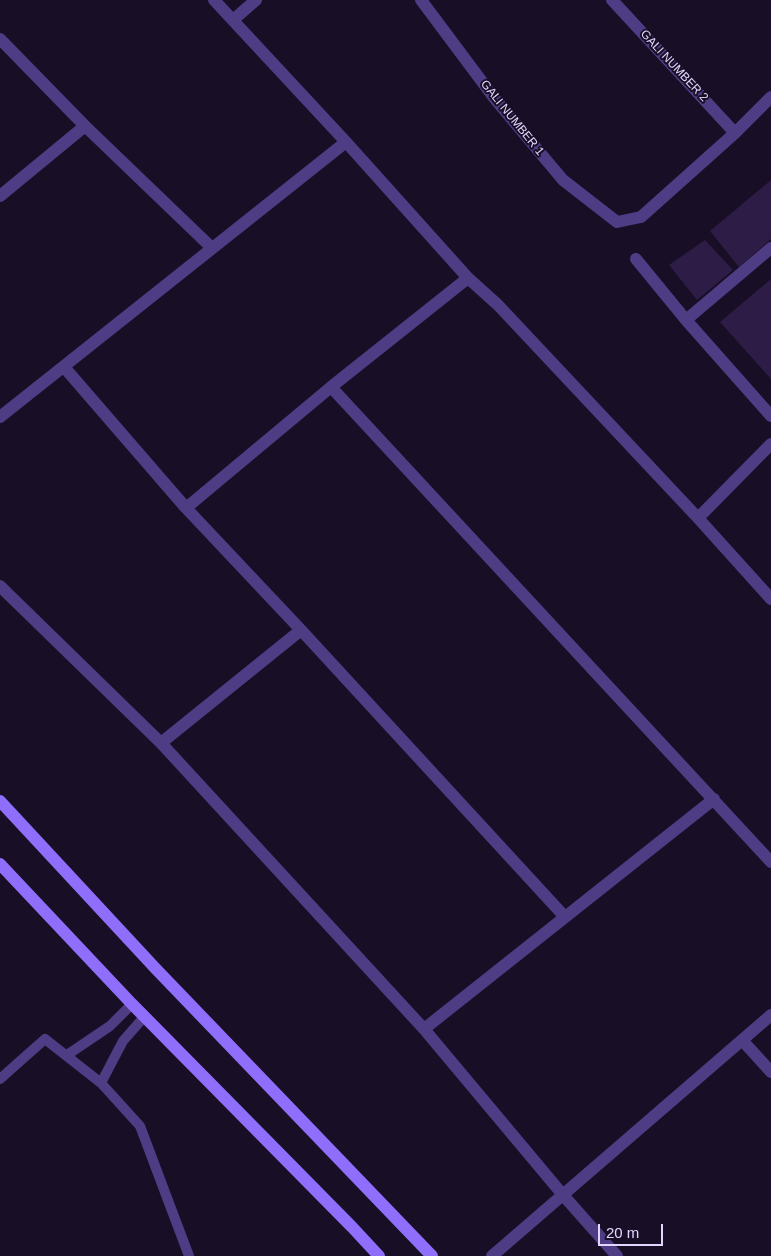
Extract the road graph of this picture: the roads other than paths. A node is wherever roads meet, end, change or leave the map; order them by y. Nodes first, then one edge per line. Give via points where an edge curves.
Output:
1 (214, 0) edge
2 (256, 0) edge
3 (421, 0) edge
4 (612, 0) edge
5 (233, 20) junction
6 (0, 39) edge
7 (771, 97) edge
8 (85, 126) junction
9 (735, 132) junction
10 (346, 142) junction
11 (0, 196) edge
12 (212, 248) junction
13 (771, 248) edge
14 (636, 259) dead end
15 (468, 278) junction
16 (686, 320) junction
17 (64, 367) junction
18 (331, 387) junction
19 (771, 416) edge
20 (0, 417) edge
21 (771, 444) edge
22 (186, 508) junction
23 (698, 518) junction
24 (0, 586) edge
25 (771, 599) edge
26 (301, 630) junction
27 (161, 743) junction
28 (714, 800) junction
29 (0, 801) edge
30 (771, 862) edge
31 (0, 864) edge
32 (565, 917) junction
33 (132, 1004) junction
34 (771, 1015) edge
35 (144, 1017) junction
36 (424, 1029) junction
37 (742, 1040) junction
38 (67, 1055) junction
39 (771, 1072) edge
40 (0, 1078) edge
41 (102, 1083) junction
42 (563, 1195) junction
43 (189, 1256) edge
44 (379, 1256) edge
45 (432, 1256) edge
46 (492, 1256) edge
47 (617, 1256) edge

1 - 5 street
2 - 5 street
3 - 9 street, GALI NUMBER 1 via 495,99 563,180 617,222 641,217
4 - 9 street, GALI NUMBER 2
5 - 10 street
6 - 8 street
7 - 9 street
8 - 11 street
8 - 12 street
10 - 12 street
10 - 15 street
12 - 17 street
13 - 16 street
14 - 16 street
15 - 18 street
15 - 23 street via 498,305
16 - 19 street
17 - 20 street
17 - 22 street
18 - 22 street
18 - 28 street
21 - 23 street
22 - 26 street
23 - 25 street
24 - 27 street
26 - 27 street
26 - 32 street
27 - 36 street
28 - 30 street
28 - 32 street
29 - 45 street via 149,962
31 - 33 street
32 - 36 street
33 - 35 street
33 - 38 lane via 110,1026
34 - 37 street
35 - 41 lane via 123,1041
35 - 44 street
36 - 42 street
37 - 39 street
37 - 42 street
38 - 40 lane via 46,1038
38 - 41 lane
41 - 43 lane via 140,1126
42 - 46 street
42 - 47 street

